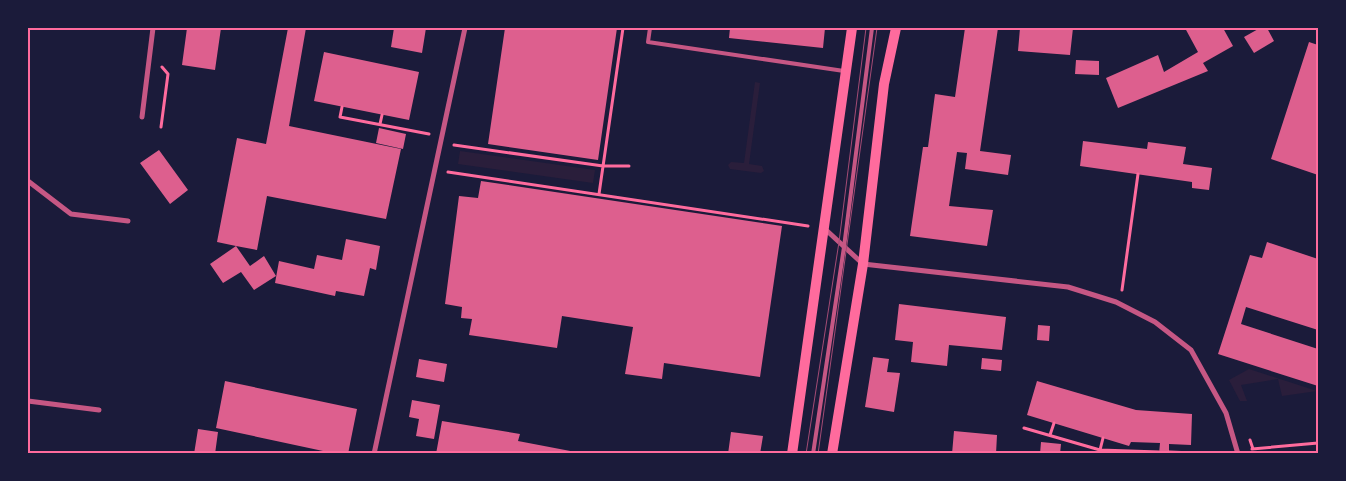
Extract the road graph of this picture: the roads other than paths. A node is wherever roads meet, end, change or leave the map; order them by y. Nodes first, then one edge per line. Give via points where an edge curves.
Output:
1 (153, 28) edge
2 (465, 28) edge
3 (650, 28) edge
4 (852, 28) edge
5 (872, 28) edge
6 (896, 28) edge
7 (847, 72) junction
8 (142, 118) dead end
9 (28, 181) edge
10 (128, 222) dead end
11 (825, 229) junction
12 (844, 247) junction
13 (863, 264) junction
14 (28, 400) edge
15 (100, 410) dead end
16 (1238, 452) edge
17 (374, 454) edge
18 (792, 454) edge
19 (813, 454) edge
20 (832, 454) edge

1 - 8 street
2 - 17 street
3 - 7 lane via 648,42
4 - 7 main road
5 - 12 lane
6 - 13 main road via 884,84
7 - 11 main road
9 - 10 street via 71,214
11 - 12 street
11 - 18 main road
12 - 13 street
12 - 19 lane
13 - 16 street via 1068,287 1116,302 1155,322 1191,350 1226,413
13 - 20 main road
14 - 15 street

